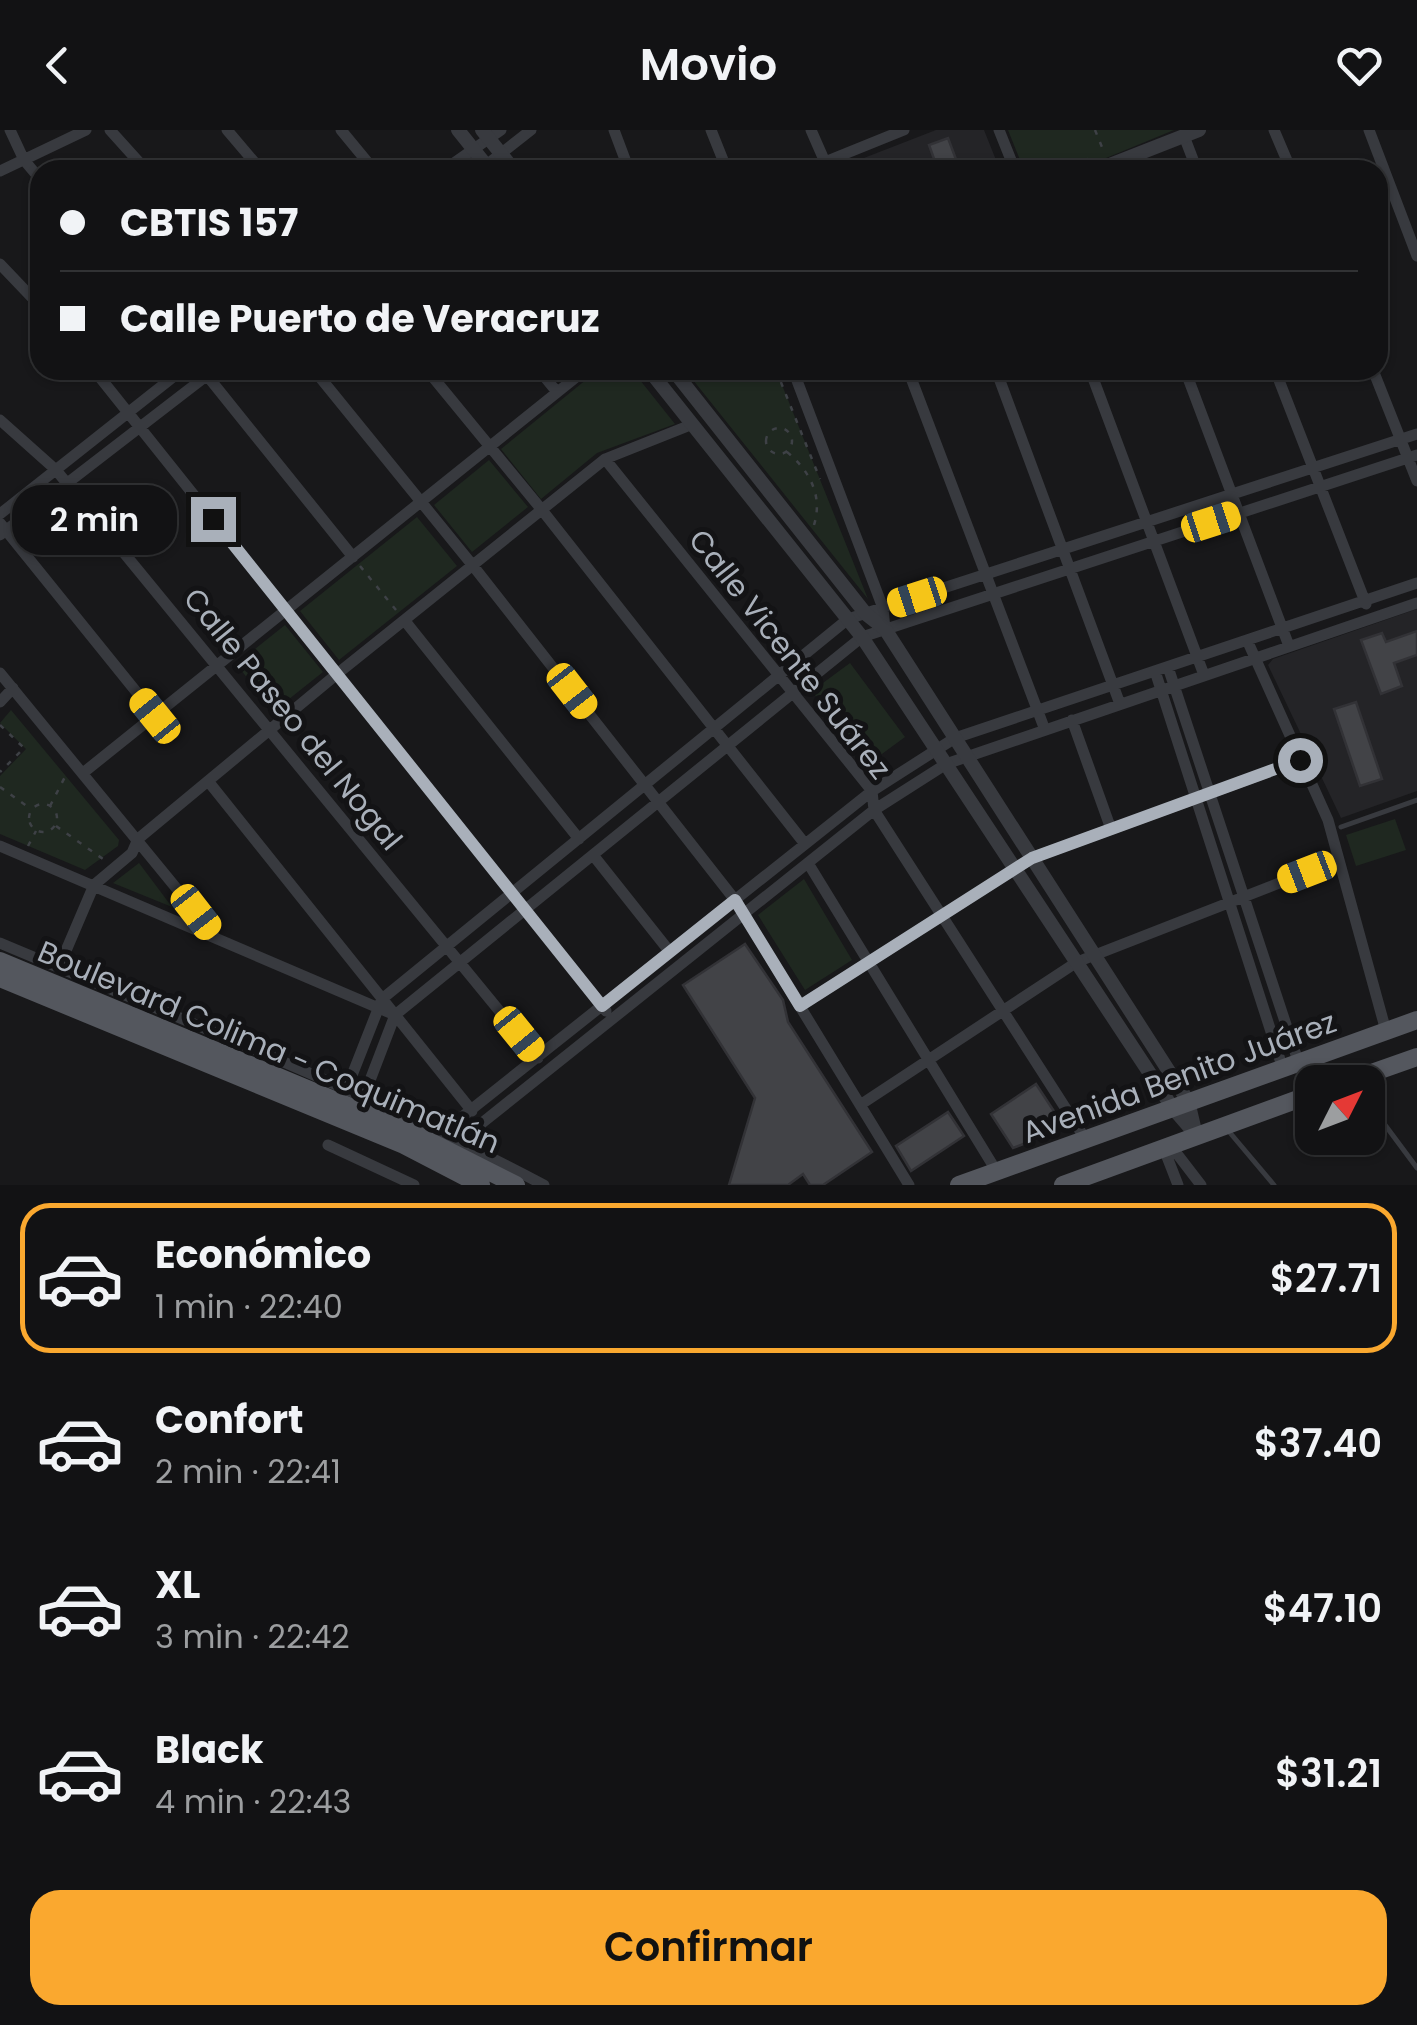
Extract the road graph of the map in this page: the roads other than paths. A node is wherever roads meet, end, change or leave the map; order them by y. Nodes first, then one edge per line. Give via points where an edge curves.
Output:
1 (10, 130) edge
2 (86, 130) edge
3 (110, 130) edge
4 (227, 130) edge
5 (341, 130) edge
6 (458, 130) edge
7 (531, 130) edge
8 (614, 130) edge
9 (711, 130) edge
10 (811, 130) edge
11 (904, 130) edge
12 (1000, 130) edge
13 (1199, 130) edge
14 (1274, 130) edge
15 (1369, 130) edge
16 (491, 133) edge
17 (1184, 136) junction
18 (474, 150) junction
19 (502, 155) junction
20 (24, 160) junction
21 (137, 160) edge
22 (252, 160) edge
23 (366, 160) edge
24 (459, 160) edge
25 (480, 160) edge
26 (496, 160) edge
27 (506, 160) edge
28 (625, 160) edge
29 (722, 160) edge
30 (824, 160) edge
31 (830, 160) edge
32 (1010, 160) edge
33 (1111, 160) edge
34 (1193, 160) edge
35 (1287, 160) edge
36 (1380, 160) edge
37 (30, 167) edge
38 (0, 171) edge
39 (1388, 180) edge
40 (1417, 256) edge
41 (0, 264) edge
42 (30, 296) edge
43 (102, 380) edge
44 (169, 380) edge
45 (198, 380) edge
46 (214, 380) edge
47 (322, 380) edge
48 (434, 380) edge
49 (548, 380) edge
50 (573, 380) edge
51 (658, 380) edge
52 (681, 380) edge
53 (797, 380) edge
54 (912, 380) edge
55 (1000, 380) edge
56 (1094, 380) edge
57 (1189, 380) edge
58 (1279, 380) edge
59 (1377, 380) edge
60 (558, 392) junction
61 (128, 413) junction
62 (0, 420) edge
63 (693, 424) junction
64 (140, 427) junction
65 (1417, 434) edge
66 (1402, 439) junction
67 (490, 446) junction
68 (1413, 456) edge
69 (605, 460) junction
70 (1313, 468) junction
71 (56, 470) junction
72 (1417, 482) edge
73 (67, 484) junction
74 (1320, 487) junction
75 (1232, 494) junction
76 (422, 502) junction
77 (542, 510) junction
78 (1239, 513) junction
79 (0, 514) edge
80 (1147, 522) junction
81 (2, 530) edge
82 (1154, 541) junction
83 (1063, 550) junction
84 (352, 557) junction
85 (474, 567) junction
86 (1070, 568) junction
87 (986, 574) junction
88 (1417, 583) edge
89 (993, 594) junction
90 (1364, 601) junction
91 (1417, 603) edge
92 (883, 608) junction
93 (286, 610) junction
94 (866, 614) junction
95 (1372, 618) junction
96 (848, 620) junction
97 (406, 621) junction
98 (1283, 628) junction
99 (886, 629) junction
100 (862, 637) junction
101 (1247, 640) junction
102 (1290, 646) junction
103 (1197, 656) junction
104 (1254, 658) junction
105 (217, 666) junction
106 (1161, 669) junction
107 (0, 673) edge
108 (337, 674) junction
109 (1204, 675) junction
110 (779, 676) junction
111 (1113, 685) junction
112 (1174, 686) junction
113 (13, 688) junction
114 (1161, 690) junction
115 (793, 693) junction
116 (0, 702) edge
117 (1120, 704) junction
118 (1037, 710) junction
119 (155, 716) junction
120 (1072, 720) junction
121 (714, 729) junction
122 (269, 730) junction
123 (1045, 730) junction
124 (955, 738) junction
125 (728, 746) junction
126 (936, 750) junction
127 (967, 756) junction
128 (1300, 760) junction
129 (946, 764) junction
130 (83, 773) junction
131 (208, 780) junction
132 (645, 784) junction
133 (872, 791) junction
134 (1210, 793) junction
135 (1196, 798) junction
136 (1417, 800) edge
137 (659, 802) junction
138 (874, 810) junction
139 (1341, 827) dead end
140 (1111, 829) junction
141 (579, 839) junction
142 (138, 840) junction
143 (805, 844) junction
144 (0, 846) edge
145 (593, 855) junction
146 (1032, 858) junction
147 (1338, 860) junction
148 (808, 863) junction
149 (1014, 868) junction
150 (94, 886) junction
151 (512, 893) junction
152 (1244, 896) junction
153 (735, 900) junction
154 (1230, 902) junction
155 (525, 910) junction
156 (744, 914) junction
157 (941, 915) junction
158 (695, 932) junction
159 (216, 936) junction
160 (0, 943) edge
161 (705, 945) junction
162 (447, 946) junction
163 (670, 952) junction
164 (1094, 955) junction
165 (0, 960) edge
166 (868, 962) junction
167 (1076, 962) junction
168 (460, 963) junction
169 (59, 967) junction
170 (0, 978) edge
171 (380, 1003) junction
172 (602, 1006) junction
173 (800, 1006) junction
174 (1003, 1011) junction
175 (396, 1015) junction
176 (612, 1019) junction
177 (1417, 1020) edge
178 (1386, 1032) junction
179 (1417, 1057) edge
180 (538, 1058) junction
181 (928, 1060) junction
182 (1291, 1067) junction
183 (1385, 1069) edge
184 (347, 1088) junction
185 (364, 1096) junction
186 (1295, 1100) edge
187 (1180, 1104) junction
188 (860, 1106) junction
189 (472, 1111) junction
190 (1385, 1125) edge
191 (1225, 1126) junction
192 (443, 1132) junction
193 (1197, 1136) junction
194 (1086, 1140) junction
195 (328, 1145) dead end
196 (1167, 1147) junction
197 (482, 1152) junction
198 (1417, 1168) edge
199 (997, 1172) junction
200 (414, 1185) edge
201 (481, 1185) edge
202 (516, 1185) edge
203 (544, 1185) edge
204 (909, 1185) edge
205 (958, 1185) edge
206 (1063, 1185) edge
207 (1178, 1185) edge
208 (1201, 1185) edge
209 (1274, 1185) edge

1 - 20 street
2 - 20 street
3 - 21 street
4 - 22 street
5 - 23 street
6 - 18 street
7 - 19 street
8 - 28 street
9 - 29 street
10 - 30 street
11 - 31 street
12 - 32 street
13 - 17 street
14 - 35 street
15 - 36 street
16 - 18 street
16 - 19 street
17 - 33 street
17 - 34 street
18 - 24 street
18 - 25 street
19 - 26 street
19 - 27 street
20 - 37 street
20 - 38 street
39 - 40 street
41 - 42 street
43 - 61 street
44 - 61 street
45 - 64 street
46 - 84 street
47 - 76 street
48 - 67 street
49 - 60 street
50 - 60 street
51 - 63 street
52 - 94 street
53 - 92 street
54 - 87 street
55 - 83 street
56 - 80 street
57 - 75 street
58 - 70 street
59 - 66 street
60 - 67 street
61 - 64 street
61 - 71 street
62 - 71 street, Calle Paseo del Nogal
63 - 69 street
63 - 96 street
64 - 73 street
64 - 93 street
65 - 66 street
66 - 68 street
66 - 70 street
67 - 76 street
67 - 77 street
68 - 72 street
68 - 74 street
69 - 77 street
69 - 110 street, Calle Vicente Suárez
70 - 74 street
70 - 75 street
71 - 73 street, Calle Paseo del Nogal
71 - 79 street
73 - 81 street
73 - 105 street, Calle Paseo del Nogal
74 - 78 street
74 - 90 street
75 - 78 street
75 - 80 street
76 - 84 street
76 - 85 street
77 - 85 street
77 - 121 street
78 - 82 street
78 - 98 street
80 - 82 street
80 - 83 street
81 - 119 street
82 - 86 street
82 - 103 street
83 - 86 street
83 - 87 street
84 - 93 street
85 - 97 street
85 - 132 street
86 - 89 street
86 - 111 street
87 - 89 street
87 - 92 street
88 - 90 street
89 - 99 street
89 - 118 street
90 - 95 street
90 - 98 street
91 - 95 street
92 - 94 street
92 - 99 street
93 - 105 street
93 - 108 street
94 - 96 street
94 - 99 street
95 - 102 street
96 - 100 street
96 - 110 street
97 - 108 street
97 - 141 street
98 - 101 street
98 - 102 street
99 - 100 street
99 - 124 street
100 - 115 street
100 - 126 street
101 - 103 street
101 - 104 street
102 - 104 street
103 - 106 street
103 - 109 street
104 - 109 street
104 - 128 street
105 - 119 street
105 - 122 street, Calle Paseo del Nogal
106 - 111 street
106 - 112 street
106 - 114 street
107 - 113 street
108 - 122 street
108 - 151 street
109 - 112 street
110 - 115 street, Calle Vicente Suárez
110 - 121 street
111 - 117 street
111 - 118 street
112 - 114 street
112 - 134 street
113 - 116 street
113 - 130 street
114 - 117 street
114 - 135 street
115 - 125 street
115 - 133 street, Calle Vicente Suárez
117 - 120 street
118 - 123 street
118 - 124 street
119 - 130 street
120 - 123 street
120 - 140 street
121 - 125 street
121 - 132 street
122 - 131 street
122 - 162 street, Calle Paseo del Nogal
123 - 127 street
124 - 126 street
124 - 127 street
125 - 137 street
125 - 143 street
126 - 129 street
126 - 133 street
127 - 129 street
127 - 146 street
128 - 134 street
128 - 147 street
129 - 138 street
129 - 149 street
130 - 142 street
131 - 142 street
131 - 171 street
132 - 137 street
132 - 141 street
133 - 138 street, Calle Vicente Suárez
133 - 143 street
134 - 135 street
134 - 152 street
135 - 140 street
135 - 154 street
136 - 139 lane
137 - 145 street
137 - 153 street
138 - 148 street
138 - 157 street, Calle Vicente Suárez
140 - 146 street
141 - 151 street
142 - 150 street
142 - 159 street
143 - 153 street
144 - 150 street
145 - 155 street
145 - 163 street
146 - 149 street
146 - 164 street
147 - 152 street
147 - 178 street
148 - 156 street
148 - 166 street
149 - 157 street
149 - 167 street
150 - 159 street
150 - 169 street
151 - 155 street
151 - 162 street
152 - 154 street
152 - 182 street
153 - 156 street
153 - 158 street
154 - 164 street
154 - 182 street
155 - 168 street
155 - 172 street
156 - 161 street
156 - 173 street
157 - 166 street
157 - 174 street, Calle Vicente Suárez
158 - 161 street
158 - 163 street
159 - 171 street
160 - 169 street
161 - 176 street
162 - 168 street, Calle Paseo del Nogal
162 - 171 street
163 - 172 street
164 - 167 street
164 - 187 street
165 - 202 main road, Boulevard Colima - Coquimatlán via 413,1132
166 - 173 street
166 - 181 street
167 - 174 street
167 - 187 street
168 - 175 street
168 - 180 street, Calle Paseo del Nogal
169 - 184 street
170 - 201 main road, Boulevard Colima - Coquimatlán via 404,1145
171 - 175 street
171 - 184 street
172 - 176 street
172 - 180 street
173 - 188 street
174 - 181 street
174 - 194 street, Calle Vicente Suárez
175 - 185 street
175 - 189 street
176 - 197 street via 482,1123 476,1132
177 - 178 main road, Avenida Benito Juárez
178 - 182 main road, Avenida Benito Juárez
179 - 183 main road, Avenida Benito Juárez
180 - 189 street
181 - 188 street
181 - 199 street
182 - 187 main road, Avenida Benito Juárez
184 - 185 street
185 - 192 street
186 - 191 main road, Avenida Benito Juárez
187 - 193 street
187 - 194 main road, Avenida Benito Juárez
188 - 204 street
189 - 192 street
190 - 198 lane
191 - 193 main road, Avenida Benito Juárez
191 - 209 lane
192 - 197 street
193 - 196 main road, Avenida Benito Juárez
194 - 199 main road, Avenida Benito Juárez
195 - 200 street
196 - 206 main road, Avenida Benito Juárez
196 - 207 street
196 - 208 street
197 - 203 street
199 - 205 main road, Avenida Benito Juárez

